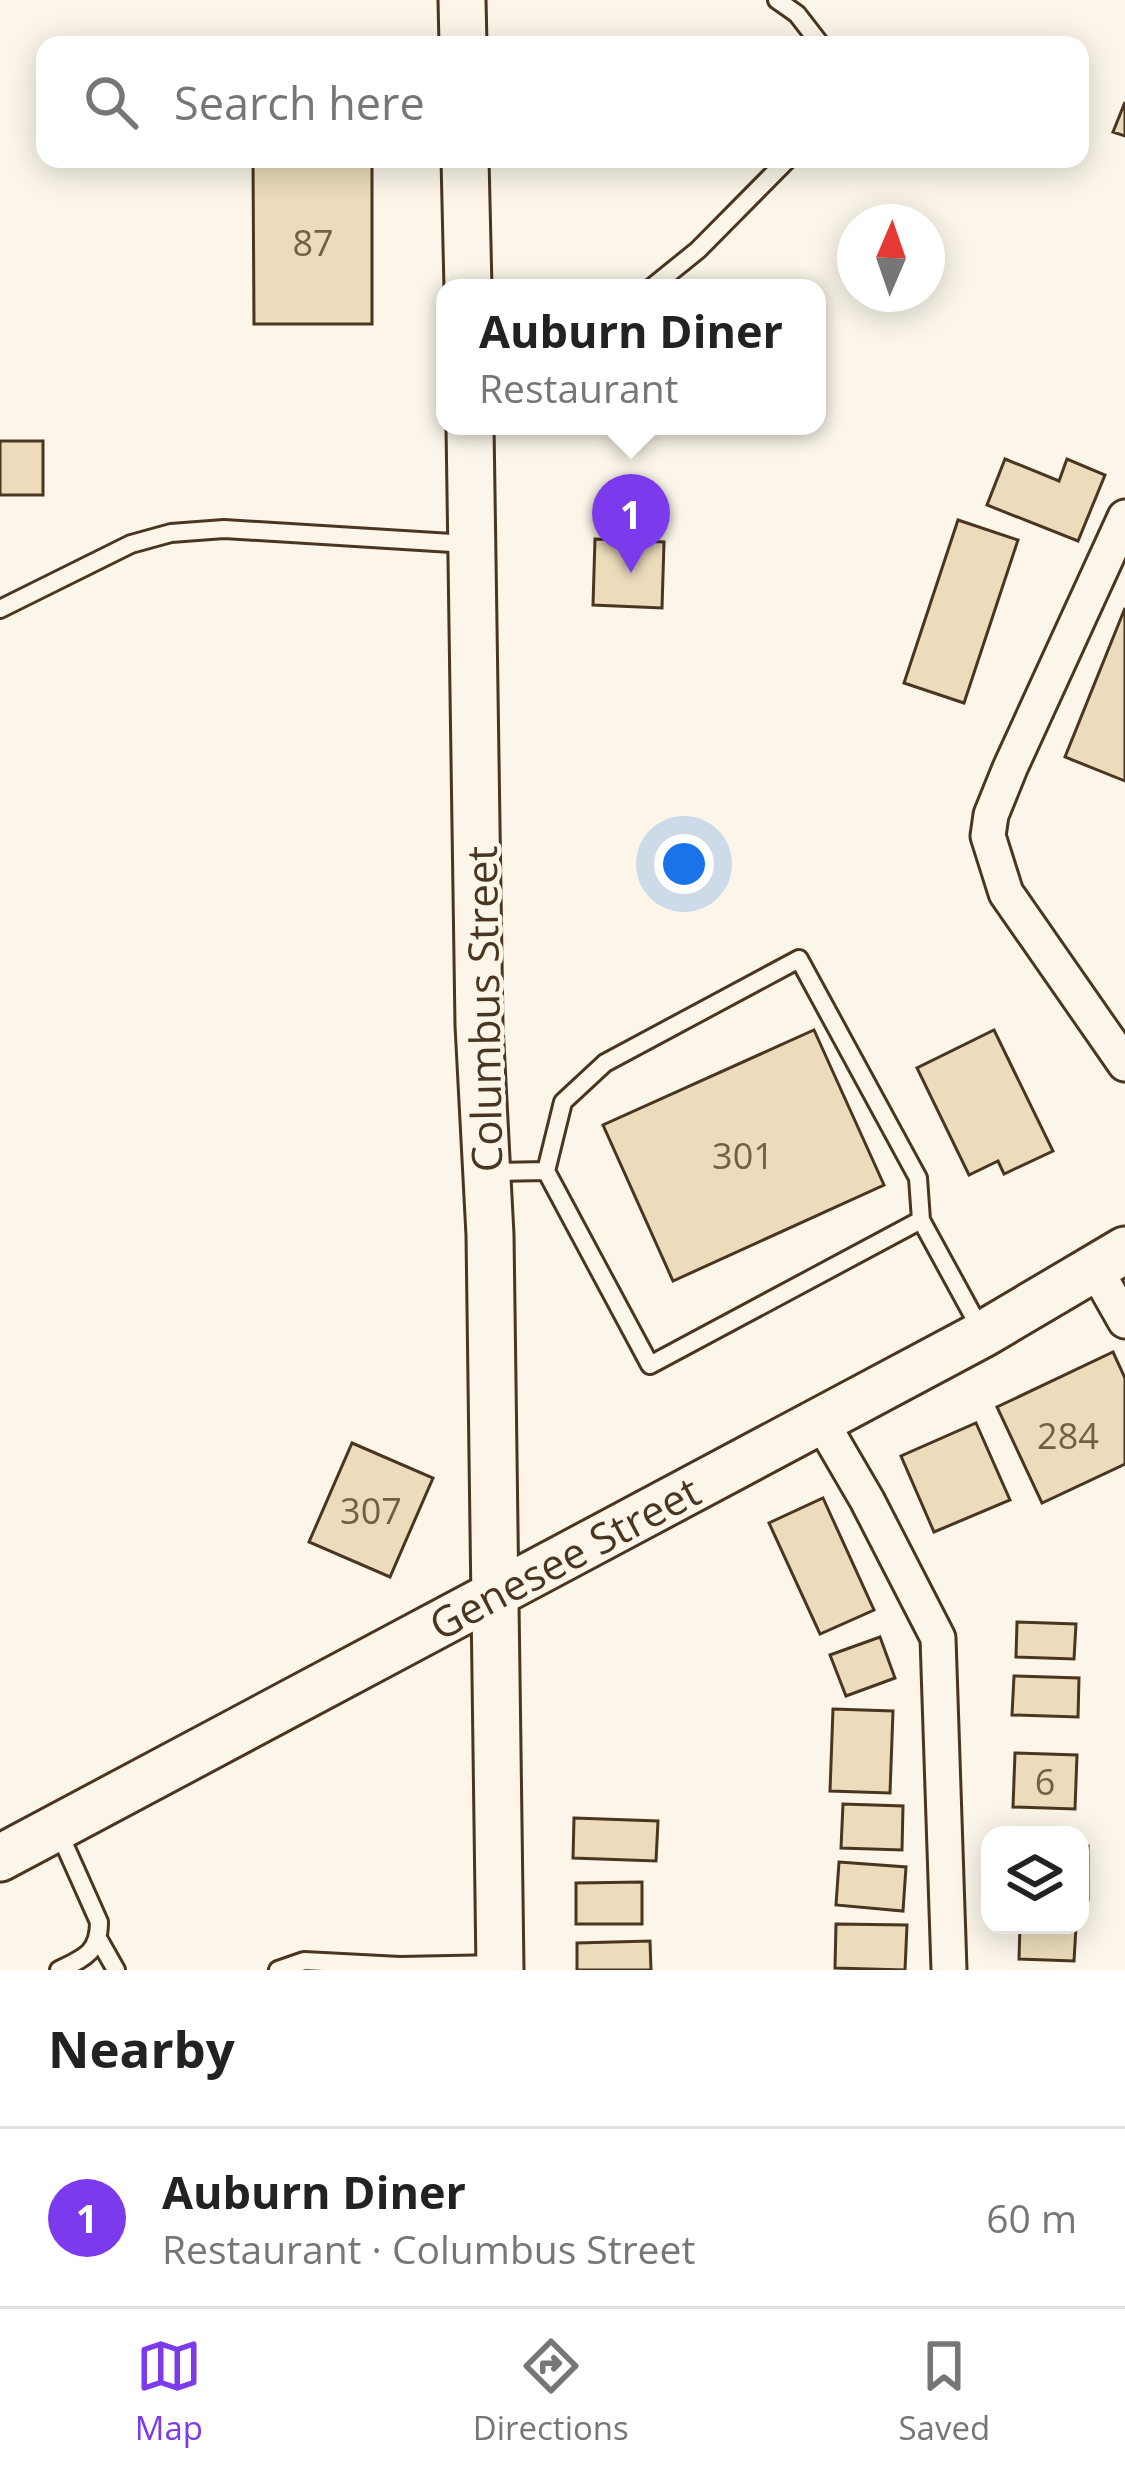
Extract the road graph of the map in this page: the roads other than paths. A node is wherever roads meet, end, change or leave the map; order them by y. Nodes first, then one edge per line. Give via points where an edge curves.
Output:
1 (462, 0) edge
2 (777, 0) edge
3 (463, 36) edge
4 (814, 36) edge
5 (465, 168) edge
6 (779, 168) edge
7 (468, 279) edge
8 (662, 279) edge
9 (470, 435) edge
10 (1125, 517) edge
11 (473, 544) junction
12 (0, 609) edge
13 (1125, 1064) edge
14 (546, 1171) junction
15 (487, 1172) junction
16 (921, 1220) junction
17 (1110, 1259) edge
18 (1125, 1321) edge
19 (983, 1334) junction
20 (821, 1420) junction
21 (497, 1592) junction
22 (57, 1828) junction
23 (0, 1858) edge
24 (99, 1940) junction
25 (500, 1967) edge
26 (59, 1970) edge
27 (116, 1970) edge
28 (278, 1970) edge
29 (949, 1970) edge

1 - 3 street
2 - 4 lane
5 - 7 street
6 - 8 lane
9 - 11 street, Columbus Street
10 - 13 street via 1010,767 988,836 1006,893
11 - 12 lane via 172,533 131,544
11 - 15 street, Columbus Street
14 - 15 lane
14 - 16 lane via 650,1364
14 - 16 lane via 563,1102 605,1063 800,959 918,1178
15 - 21 street, Columbus Street
16 - 19 lane
17 - 18 street
17 - 19 street, Genesee Street
19 - 20 street, Genesee Street
20 - 21 street, Genesee Street
20 - 29 street via 938,1639
21 - 22 street, Genesee Street
21 - 25 street, Columbus Street
22 - 23 street, Genesee Street
22 - 24 lane via 99,1922
24 - 26 lane via 91,1954
24 - 27 lane
25 - 28 lane via 304,1961

